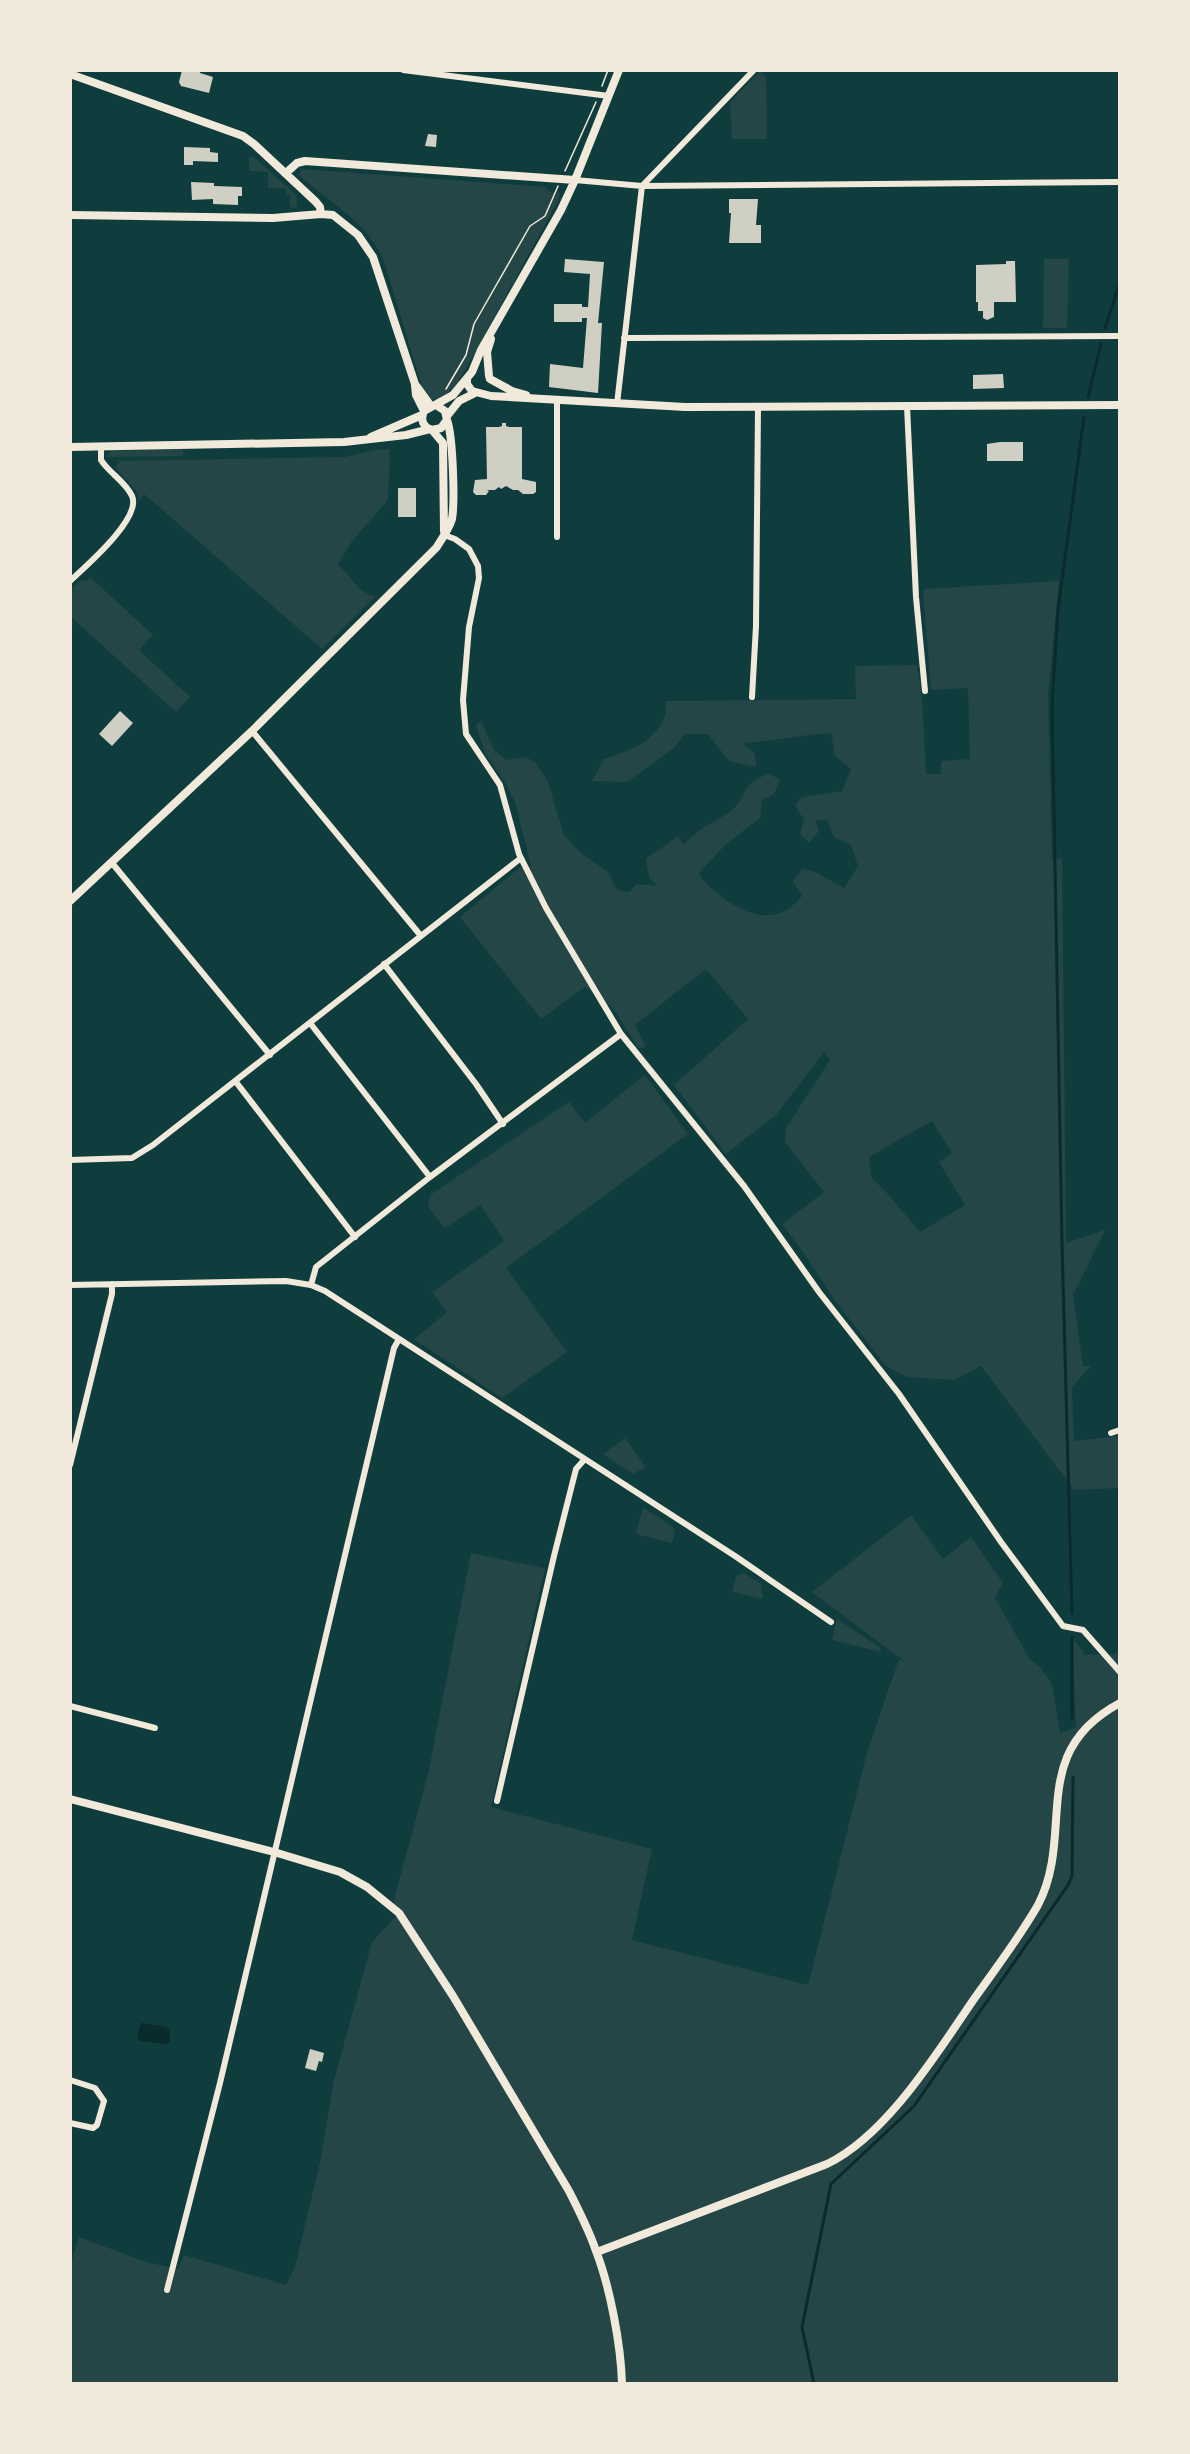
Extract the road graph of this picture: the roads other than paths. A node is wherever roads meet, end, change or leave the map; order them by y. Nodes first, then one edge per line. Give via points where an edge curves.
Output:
1 (403, 70) edge
2 (619, 70) edge
3 (754, 70) edge
4 (70, 74) edge
5 (609, 96) junction
6 (286, 173) junction
7 (575, 180) junction
8 (1119, 182) edge
9 (642, 186) junction
10 (321, 214) junction
11 (70, 215) edge
12 (496, 325) junction
13 (1119, 336) edge
14 (624, 338) junction
15 (470, 375) junction
16 (489, 377) junction
17 (479, 393) junction
18 (536, 398) junction
19 (557, 399) junction
20 (617, 404) junction
21 (1119, 405) edge
22 (907, 406) junction
23 (758, 407) junction
24 (428, 409) junction
25 (447, 418) junction
26 (431, 430) junction
27 (362, 441) junction
28 (101, 446) junction
29 (70, 447) edge
30 (444, 535) junction
31 (557, 537) dead end
32 (70, 581) edge
33 (925, 691) dead end
34 (752, 697) dead end
35 (252, 732) junction
36 (521, 858) junction
37 (112, 863) junction
38 (70, 902) edge
39 (421, 936) junction
40 (384, 964) junction
41 (310, 1023) junction
42 (621, 1034) junction
43 (270, 1055) junction
44 (236, 1082) junction
45 (503, 1124) junction
46 (70, 1160) edge
47 (430, 1177) junction
48 (355, 1237) junction
49 (112, 1284) junction
50 (70, 1285) edge
51 (311, 1285) junction
52 (399, 1339) junction
53 (1119, 1430) edge
54 (1111, 1433) dead end
55 (584, 1460) junction
56 (70, 1465) edge
57 (831, 1622) dead end
58 (1119, 1672) edge
59 (1119, 1703) edge
60 (70, 1706) edge
61 (155, 1728) dead end
62 (70, 1799) edge
63 (497, 1801) dead end
64 (274, 1852) junction
65 (70, 2080) edge
66 (70, 2123) edge
67 (597, 2252) junction
68 (167, 2290) dead end
69 (622, 2384) edge

1 - 5 street
2 - 5 street
3 - 9 street
4 - 6 street via 243,136
5 - 7 street
6 - 7 street via 305,161
6 - 10 street via 316,202
7 - 9 street
7 - 12 street
8 - 9 street
9 - 14 street
10 - 11 street via 273,218
10 - 24 street via 333,215 366,244 381,279 416,395
12 - 15 street
12 - 16 street via 487,352
13 - 14 street
14 - 20 street
15 - 16 street via 481,370
15 - 17 street via 469,388
15 - 24 street via 453,395
16 - 17 street via 489,386
16 - 18 street via 512,392
17 - 18 street
17 - 25 street via 459,401
18 - 19 street
19 - 20 street
19 - 31 street
20 - 23 street
21 - 22 street
22 - 23 street
22 - 33 street via 916,597
23 - 34 street
24 - 25 street via 445,411
24 - 26 street via 425,426
24 - 27 street
25 - 26 street via 441,428
25 - 30 street via 452,519
26 - 27 street
26 - 30 street via 443,443
27 - 28 street
28 - 29 street
28 - 32 street via 101,460 127,487 134,504 127,521
30 - 35 street via 428,558
30 - 36 street via 473,555 479,578 463,700 466,734 500,785
35 - 37 street
35 - 39 street
36 - 39 street
36 - 42 street
37 - 38 street
37 - 43 street
39 - 40 street
40 - 41 street
40 - 45 street via 477,1084
41 - 43 street
41 - 47 street
42 - 45 street
42 - 58 street via 744,1186 819,1292 899,1394 1063,1626 1083,1630
43 - 44 street
44 - 46 street via 132,1158
44 - 48 street
45 - 47 street
47 - 48 street
48 - 51 street via 316,1267
49 - 50 street
49 - 51 street via 286,1281
49 - 56 street
51 - 52 street
52 - 55 street
52 - 64 street
53 - 54 street
55 - 57 street
55 - 63 street via 576,1469
59 - 67 street via 1084,1730 1064,1763 1057,1790 1050,1870 1038,1905 934,2055 871,2134 826,2164
60 - 61 street
62 - 64 street
64 - 67 street via 339,1872 367,1887 399,1913 563,2181
64 - 68 street
65 - 66 street via 95,2088 104,2101 93,2128
67 - 69 street via 621,2361

